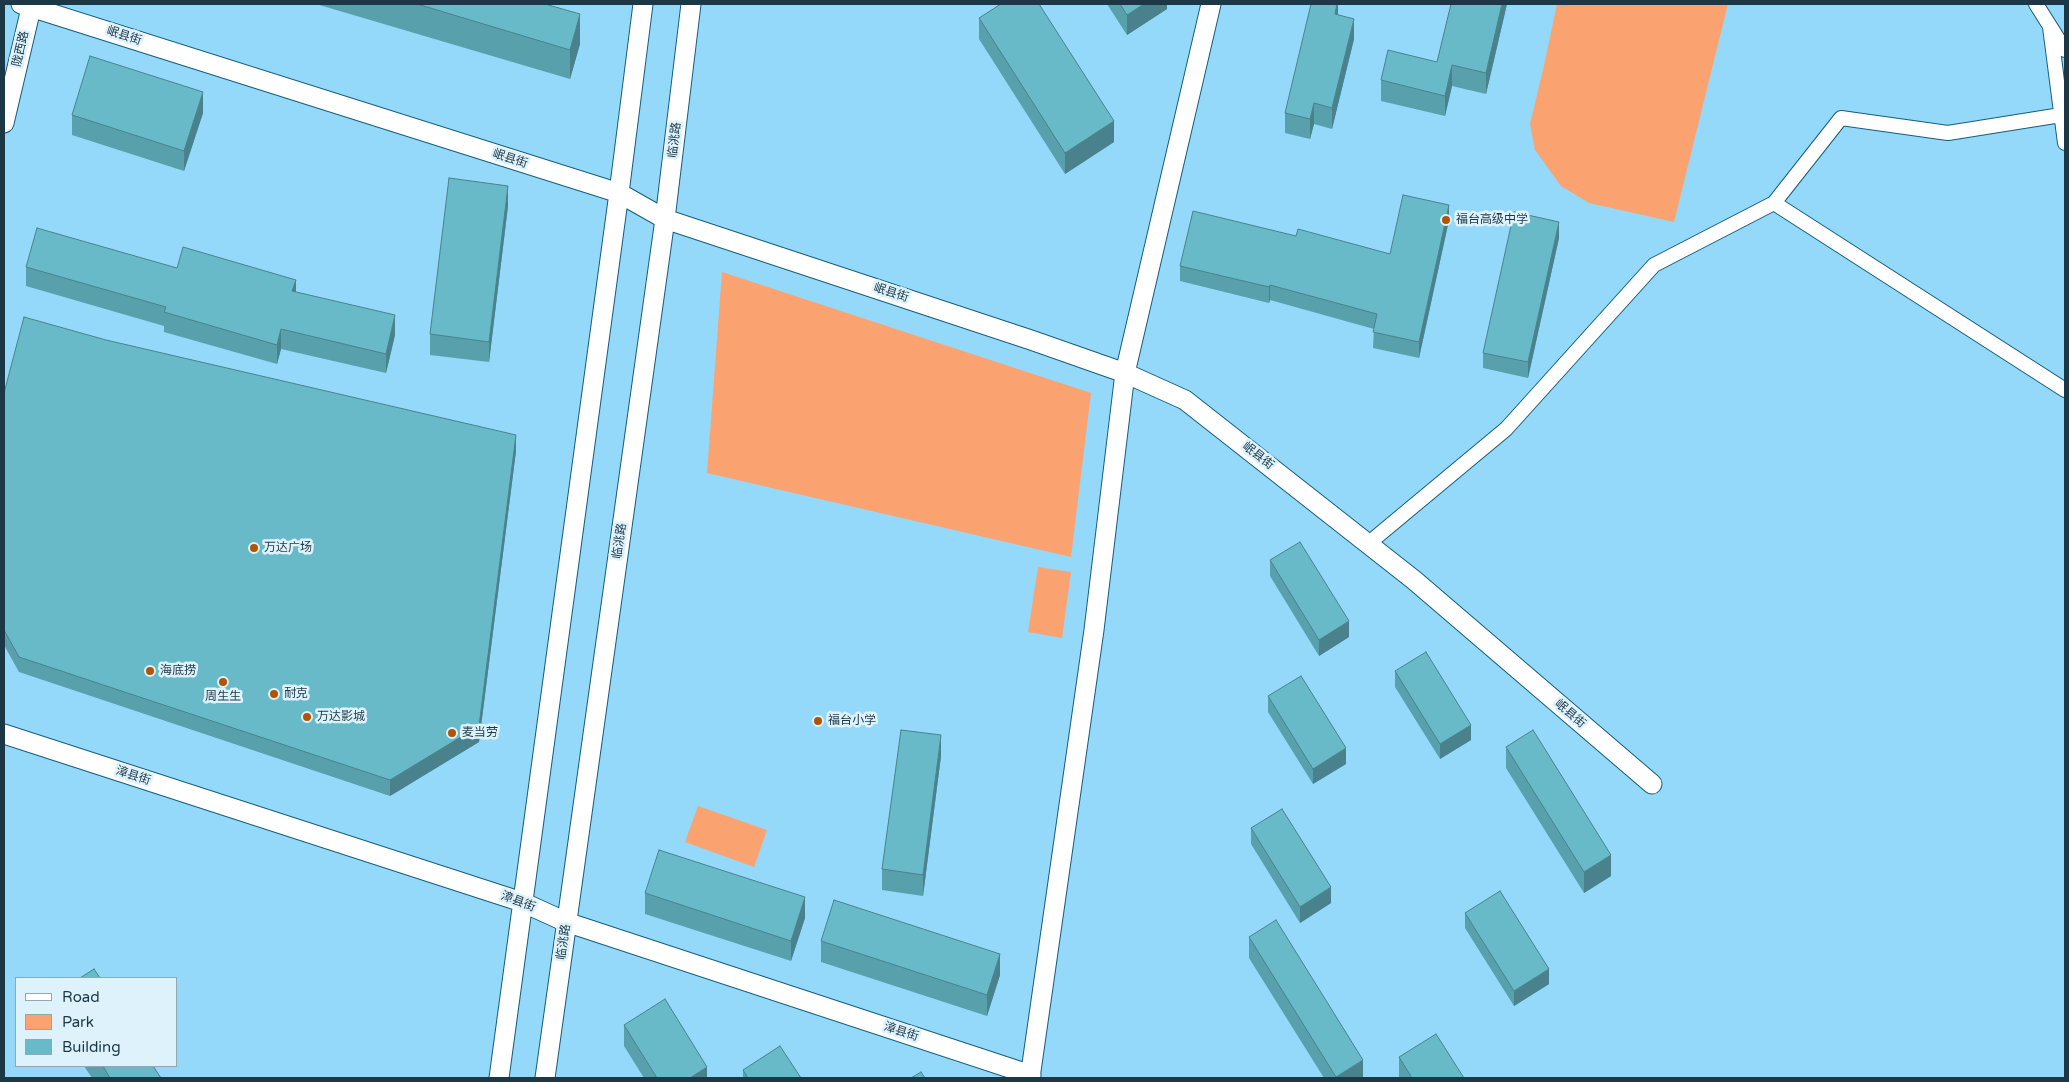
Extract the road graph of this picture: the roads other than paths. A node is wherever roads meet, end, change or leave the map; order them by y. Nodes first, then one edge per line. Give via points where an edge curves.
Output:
1 (643, 4) edge
2 (691, 4) edge
3 (1211, 4) edge
4 (2036, 4) edge
5 (28, 5) edge
6 (2050, 27) junction
7 (2065, 50) edge
8 (2061, 115) junction
9 (4, 123) edge
10 (2065, 143) edge
11 (619, 193) junction
12 (1774, 203) junction
13 (665, 219) junction
14 (1124, 373) junction
15 (2065, 390) edge
16 (1369, 543) junction
17 (4, 734) edge
18 (1652, 784) dead end
19 (522, 902) junction
20 (566, 922) junction
21 (1030, 1077) edge
22 (499, 1078) edge
23 (545, 1078) edge

1 - 11 street
2 - 13 street, 临洮路
3 - 14 street
4 - 6 street
5 - 9 street, 陇西路
5 - 11 street, 岷县街
6 - 7 street
6 - 8 street
8 - 10 street
8 - 12 street via 1948,133 1841,118
11 - 13 street, 岷县街
11 - 19 street
12 - 15 street
12 - 16 street via 1654,265 1506,429
13 - 14 street, 岷县街
13 - 20 street, 临洮路
14 - 16 street, 岷县街 via 1185,400
14 - 21 street via 1094,630
16 - 18 street, 岷县街
17 - 19 street, 漳县街
19 - 20 street, 漳县街
19 - 22 street
20 - 21 street, 漳县街
20 - 23 street, 临洮路

